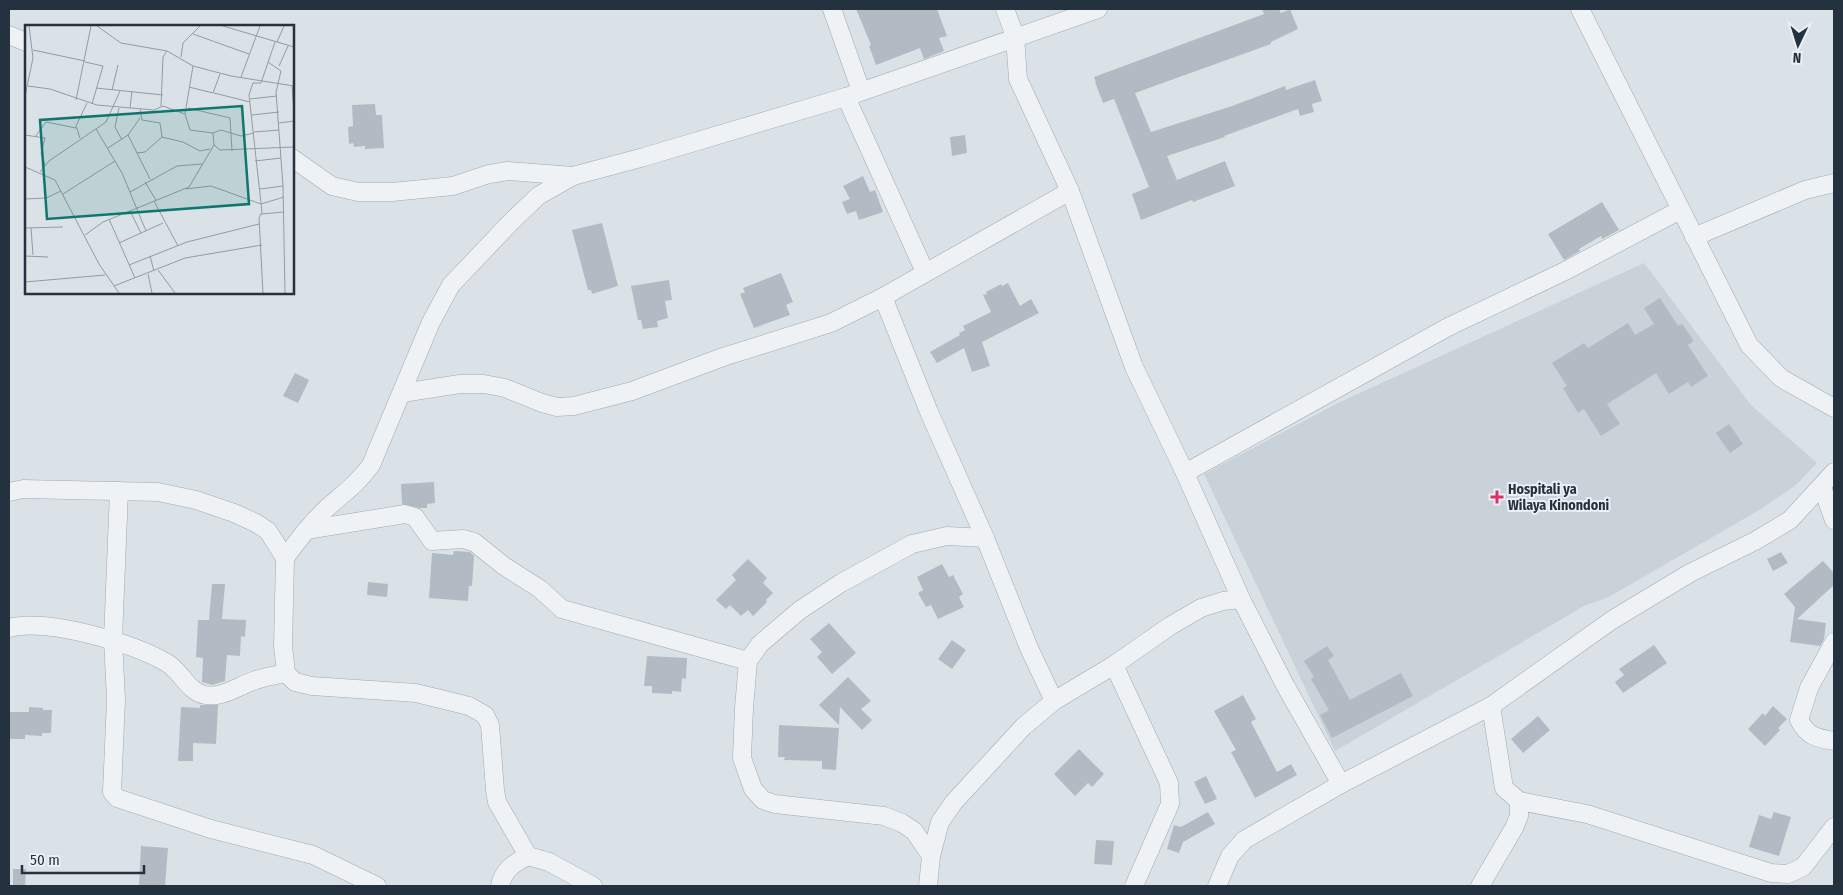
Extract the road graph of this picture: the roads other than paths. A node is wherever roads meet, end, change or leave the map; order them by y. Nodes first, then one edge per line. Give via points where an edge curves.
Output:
1 (832, 9) edge
2 (1005, 9) edge
3 (1580, 9) edge
4 (1086, 10) edge
5 (9, 35) edge
6 (1015, 36) junction
7 (25, 42) edge
8 (853, 94) junction
9 (294, 159) edge
10 (573, 176) junction
11 (1834, 183) edge
12 (1070, 191) junction
13 (1680, 210) junction
14 (1694, 237) junction
15 (925, 272) junction
16 (883, 297) junction
17 (402, 393) junction
18 (1834, 408) edge
19 (1834, 472) edge
20 (1185, 473) junction
21 (1822, 487) junction
22 (119, 491) junction
23 (9, 492) edge
24 (1834, 520) edge
25 (306, 530) junction
26 (984, 538) junction
27 (285, 558) junction
28 (1241, 599) junction
29 (9, 628) edge
30 (113, 639) junction
31 (1834, 642) edge
32 (748, 661) junction
33 (1114, 665) junction
34 (286, 673) junction
35 (1054, 701) junction
36 (1490, 706) junction
37 (1834, 741) edge
38 (1341, 784) junction
39 (1519, 801) junction
40 (1834, 827) edge
41 (528, 856) junction
42 (931, 856) junction
43 (377, 886) edge
44 (500, 886) edge
45 (593, 886) edge
46 (928, 886) edge
47 (1134, 886) edge
48 (1217, 886) edge
49 (1480, 886) edge

1 - 8 street
2 - 6 street
3 - 13 street
4 - 6 street
5 - 7 street
6 - 8 street
6 - 12 street via 1018,79
8 - 10 street
8 - 15 street
9 - 10 street via 332,186 358,192 453,186 508,171
10 - 17 street via 538,196 451,285 431,322
11 - 14 street via 1805,190
12 - 15 street
12 - 20 street via 1134,368
13 - 14 street
13 - 20 street via 1565,271 1448,327
14 - 18 street via 1749,345 1781,378
15 - 16 street
16 - 17 street via 831,323 723,356 632,391 574,406 557,407 484,384 460,384
16 - 26 street
17 - 25 street via 372,465
19 - 21 street
20 - 28 street
21 - 24 street
21 - 36 street via 1790,520 1690,573 1612,620
22 - 23 street via 23,489
22 - 27 street via 158,492 234,513 268,531
22 - 30 street
25 - 27 street
25 - 32 street via 405,514 415,517 432,541 463,539 474,542 540,589 562,609
26 - 32 street via 947,536 912,544 800,610 760,644
26 - 35 street
27 - 34 street via 283,646
28 - 33 street via 1201,608
28 - 38 street via 1284,685
29 - 30 street via 46,626
30 - 34 street via 169,664 204,695 217,695 254,680
30 - 43 street via 116,700 111,786 117,798 211,829 312,855
31 - 37 street via 1809,688 1799,720 1804,730
32 - 42 street via 742,758 753,789 763,800 804,809 884,816 914,831
33 - 35 street
33 - 47 street via 1169,783 1170,804
34 - 41 street via 295,682 312,686 416,693 469,706 485,715 490,725 497,802
35 - 42 street via 1023,727 954,802 940,822
36 - 38 street
36 - 39 street via 1504,788
38 - 48 street via 1244,840 1230,856
39 - 40 street via 1587,814 1770,873 1788,874 1803,867
39 - 49 street via 1519,816 1514,828
41 - 44 street via 513,864
41 - 45 street via 549,862
42 - 46 street

